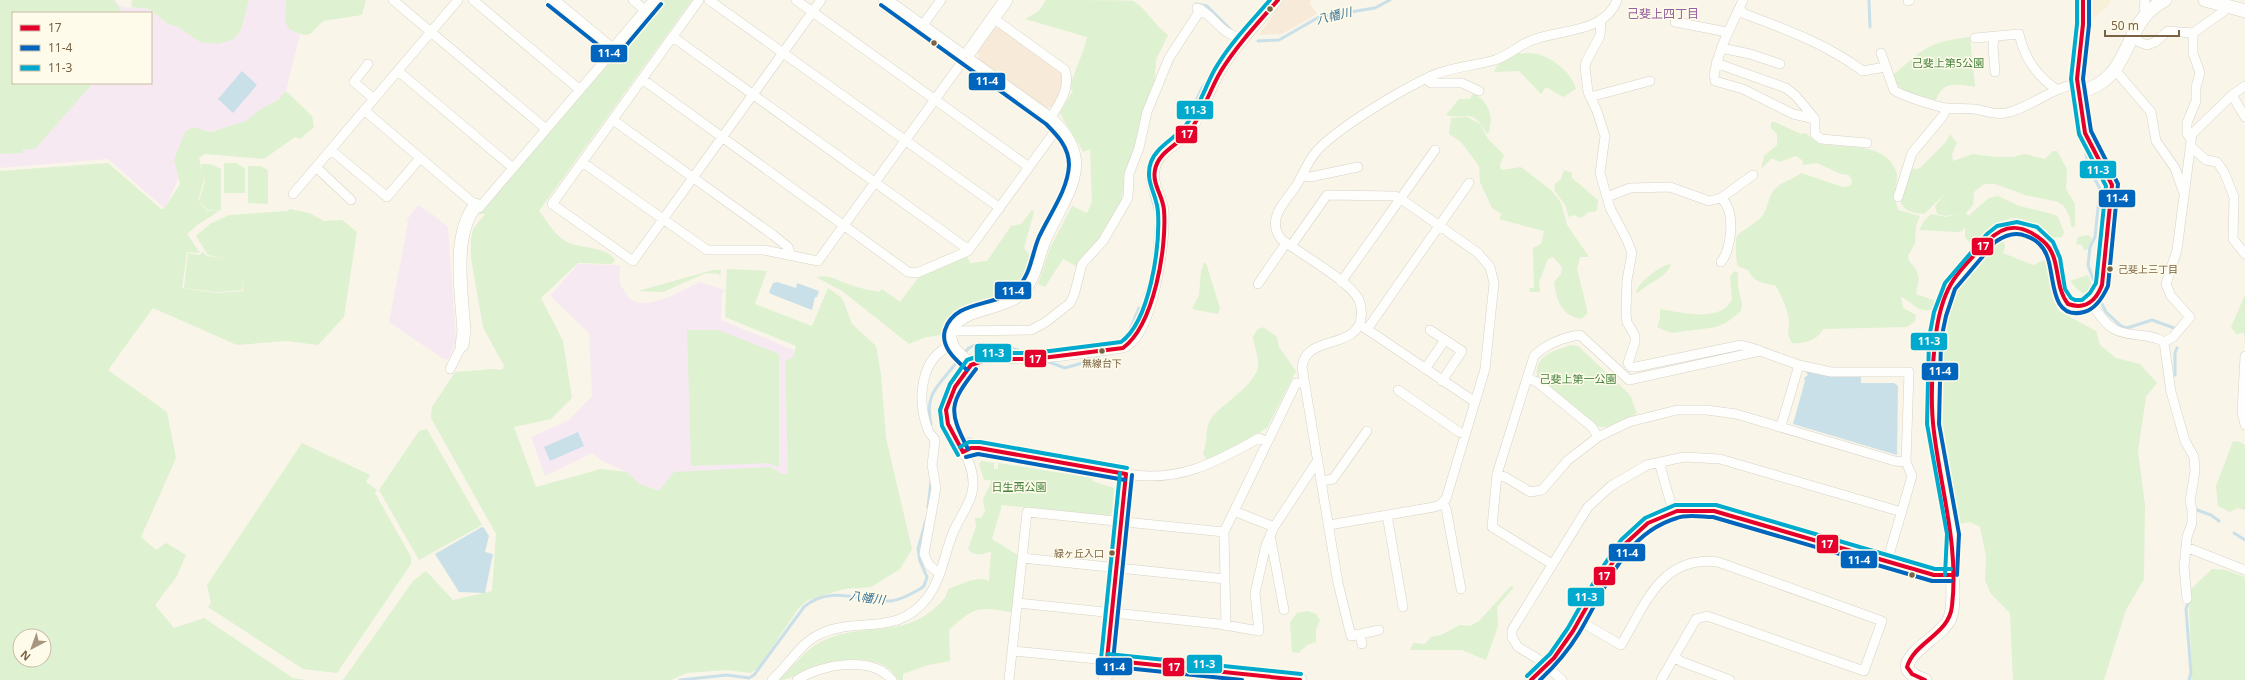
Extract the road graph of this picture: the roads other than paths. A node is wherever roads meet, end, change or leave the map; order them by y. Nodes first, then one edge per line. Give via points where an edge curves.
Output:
1 (393, 0) edge
2 (458, 0) edge
3 (473, 0) edge
4 (552, 0) edge
5 (633, 0) edge
6 (656, 0) edge
7 (699, 0) edge
8 (709, 0) edge
9 (796, 0) edge
10 (821, 0) edge
11 (885, 0) edge
12 (940, 0) edge
13 (1006, 0) edge
14 (1278, 0) edge
15 (1617, 0) edge
16 (1743, 0) edge
17 (2082, 0) edge
18 (2165, 0) edge
19 (2205, 0) edge
20 (2146, 6) edge
21 (2236, 6) edge
22 (1739, 9) junction
23 (646, 11) junction
24 (813, 12) junction
25 (993, 18) junction
26 (1601, 19) junction
27 (1675, 22) dead end
28 (922, 26) junction
29 (431, 32) junction
30 (1727, 32) junction
31 (2134, 32) junction
32 (2193, 33) junction
33 (673, 37) junction
34 (1975, 38) dead end
35 (1994, 38) junction
36 (1243, 41) junction
37 (1721, 48) junction
38 (613, 51) junction
39 (783, 53) junction
40 (1882, 53) dead end
41 (965, 58) junction
42 (1716, 63) junction
43 (368, 64) dead end
44 (1780, 64) dead end
45 (1885, 67) junction
46 (2115, 70) junction
47 (398, 72) junction
48 (1995, 72) dead end
49 (642, 79) junction
50 (1426, 79) junction
51 (1650, 81) dead end
52 (2245, 86) edge
53 (2078, 88) junction
54 (580, 90) junction
55 (2056, 90) junction
56 (1479, 91) dead end
57 (753, 95) junction
58 (2232, 95) junction
59 (1590, 97) junction
60 (374, 99) junction
61 (935, 100) junction
62 (1947, 108) junction
63 (364, 110) junction
64 (2245, 117) edge
65 (1050, 118) junction
66 (613, 120) junction
67 (1815, 120) junction
68 (546, 129) junction
69 (1060, 129) junction
70 (723, 137) junction
71 (905, 141) junction
72 (1867, 143) dead end
73 (2191, 143) junction
74 (330, 150) junction
75 (1435, 150) dead end
76 (420, 158) junction
77 (582, 162) junction
78 (316, 167) junction
79 (1029, 167) junction
80 (1358, 167) dead end
81 (513, 168) junction
82 (1753, 175) dead end
83 (1304, 176) junction
84 (694, 178) junction
85 (876, 183) junction
86 (1469, 183) dead end
87 (2184, 192) junction
88 (294, 194) dead end
89 (1607, 197) junction
90 (1898, 197) dead end
91 (1721, 198) junction
92 (1400, 199) junction
93 (351, 200) dead end
94 (476, 205) junction
95 (1000, 208) junction
96 (663, 220) junction
97 (844, 225) junction
98 (1440, 226) junction
99 (1288, 245) junction
100 (969, 250) junction
101 (2245, 254) edge
102 (791, 256) junction
103 (1721, 262) dead end
104 (1341, 282) junction
105 (1258, 284) dead end
106 (2091, 303) junction
107 (1364, 327) junction
108 (1430, 330) dead end
109 (950, 332) junction
110 (1445, 340) junction
111 (2164, 342) junction
112 (462, 345) joint
113 (952, 345) junction
114 (1760, 350) junction
115 (2245, 356) edge
116 (971, 365) junction
117 (1799, 365) junction
118 (450, 369) dead end
119 (1424, 369) junction
120 (1527, 378) junction
121 (1442, 380) junction
122 (1304, 383) junction
123 (1398, 390) dead end
124 (1475, 402) junction
125 (2244, 411) edge
126 (2245, 425) edge
127 (1781, 426) junction
128 (1367, 431) dead end
129 (1465, 434) junction
130 (1598, 437) junction
131 (1267, 442) junction
132 (963, 452) junction
133 (1318, 460) junction
134 (1659, 462) junction
135 (1906, 462) junction
136 (1126, 474) junction
137 (1497, 474) junction
138 (1322, 481) junction
139 (1442, 503) junction
140 (1234, 511) junction
141 (1673, 511) junction
142 (1902, 512) junction
143 (1387, 515) junction
144 (1121, 522) junction
145 (1329, 525) junction
146 (1272, 531) junction
147 (1224, 532) junction
148 (2186, 547) junction
149 (1022, 558) junction
150 (1887, 562) junction
151 (1552, 564) junction
152 (1116, 568) junction
153 (2245, 570) edge
154 (940, 574) junction
155 (1951, 575) junction
156 (1225, 579) junction
157 (1461, 589) dead end
158 (2187, 599) dead end
159 (1018, 603) junction
160 (1404, 607) dead end
161 (1284, 610) dead end
162 (1112, 614) junction
163 (1578, 620) junction
164 (1226, 626) junction
165 (1379, 630) dead end
166 (1360, 634) junction
167 (1362, 644) dead end
168 (1013, 651) junction
169 (1674, 657) junction
170 (1107, 660) junction
171 (1547, 667) junction
172 (1227, 676) edge
173 (772, 680) edge
174 (797, 680) edge
175 (892, 680) edge
176 (1009, 680) edge
177 (1105, 680) edge
178 (1300, 680) edge
179 (1531, 680) edge
180 (1562, 680) edge
181 (1660, 680) edge
182 (1730, 680) edge
183 (1925, 680) edge

1 - 29 street
2 - 29 street
3 - 54 street
4 - 38 street
5 - 23 street
6 - 23 street
7 - 33 street
8 - 39 street
9 - 24 street
10 - 24 street
11 - 28 street
12 - 28 street
13 - 25 street
14 - 36 street
15 - 26 street
16 - 22 street
17 - 53 street via 2083,24
18 - 20 street
19 - 21 street
20 - 31 street
21 - 32 street via 2224,11
22 - 30 street
22 - 45 street via 1745,14 1810,39 1863,71
23 - 38 street
24 - 39 street
24 - 61 street
25 - 41 street
25 - 65 street via 1065,70 1067,77 1063,99
26 - 50 street via 1573,31 1530,40 1498,59 1445,71
26 - 59 street via 1600,36 1585,67
27 - 30 street
28 - 41 street
29 - 47 street
29 - 68 street
30 - 37 street
31 - 32 street via 2139,42 2147,45 2168,32
31 - 46 street
32 - 73 street via 2193,53 2200,73 2196,86 2196,101 2187,124
33 - 49 street
33 - 57 street
34 - 35 street
35 - 48 street
35 - 55 street via 2020,34 2022,47 2036,72
36 - 109 street via 1224,31 1206,12 1198,8 1169,58 1147,112 1139,148 1129,174 1126,203 1103,241 1082,264 1070,303 1052,318 1031,330
36 - 116 street via 1221,70 1195,124 1183,139 1160,158 1155,168 1154,180 1164,210 1161,264 1155,290 1138,337 1123,348 1034,359 989,359
37 - 42 street
37 - 44 street
38 - 54 street
39 - 57 street
39 - 71 street
40 - 45 street
41 - 61 street
41 - 65 street
42 - 67 street via 1786,88
42 - 67 street via 1715,79 1743,89 1793,114
43 - 60 street via 354,82
45 - 62 street via 1894,90 1899,94
46 - 53 street via 2102,84
46 - 87 street via 2151,112 2156,141 2175,168
47 - 60 street
47 - 81 street
49 - 66 street
49 - 70 street
50 - 56 street via 1431,83 1462,83
50 - 83 street via 1360,118 1322,146 1310,159
51 - 59 street
52 - 58 street
53 - 55 street
53 - 106 street via 2085,133 2112,185 2102,285
54 - 68 street
55 - 62 street via 2035,102 2004,113
57 - 70 street
57 - 85 street
58 - 64 street
58 - 73 street via 2192,134
59 - 89 street via 1605,136 1600,173
60 - 63 street
61 - 71 street
61 - 79 street
62 - 90 street via 1912,153
63 - 74 street
63 - 76 street
65 - 69 street
66 - 77 street
66 - 84 street
67 - 72 street via 1814,134 1821,139
68 - 81 street
69 - 79 street via 1053,134
69 - 109 street via 1074,155 1074,173 1066,199 1044,240 1030,281 1021,293 1013,298 963,317 955,323
70 - 84 street
70 - 97 street
71 - 85 street
71 - 95 street
73 - 87 street
73 - 101 street via 2206,160 2217,162 2224,172 2234,197 2233,239
74 - 76 street via 387,197
74 - 78 street
75 - 92 street
76 - 94 street
77 - 96 street
77 - 96 street via 552,204 633,261
78 - 88 street
78 - 93 street
79 - 95 street
80 - 83 street
81 - 94 street via 479,208
82 - 91 street
83 - 99 street via 1275,218 1278,234
84 - 96 street
84 - 102 street via 788,247
85 - 97 street
85 - 100 street
86 - 98 street
87 - 111 street via 2177,250 2166,284 2171,296 2190,317 2173,337
89 - 91 street via 1630,188 1652,187 1675,188 1690,196 1709,201
89 - 114 street via 1632,253 1627,280 1626,313 1627,322 1635,336 1627,360 1631,367 1742,345
91 - 103 street via 1729,213 1731,236 1727,253
92 - 98 street
92 - 99 street via 1395,196 1327,195
92 - 104 street
94 - 112 street via 464,224 461,240 464,332
95 - 100 street
96 - 102 street via 707,250 764,250
97 - 100 street via 908,272 917,273
97 - 102 street via 818,261
98 - 107 street
98 - 124 street via 1482,256 1493,275 1494,291 1485,369
99 - 104 street
99 - 105 street
104 - 107 street via 1359,300
106 - 111 street via 2114,329
106 - 155 street via 2078,307 2064,299 2059,289 2050,249 2033,233 2016,226 2006,227 1995,234 1950,286 1935,339 1933,424 1952,530
107 - 119 street
107 - 122 street via 1351,335 1314,348 1308,353 1302,363
108 - 110 street
109 - 113 street
110 - 119 street
110 - 121 street via 1462,351
111 - 148 street via 2171,392 2185,442 2194,457 2195,472 2190,501 2192,523
112 - 118 street
113 - 116 street
113 - 154 street via 938,352 928,367 923,380 922,395 935,445 932,465 936,488 924,554 929,565
114 - 117 street
114 - 120 street via 1629,380 1580,335 1569,336 1539,350 1534,356
115 - 125 street
116 - 132 street via 955,387 946,410 948,424
117 - 127 street
117 - 135 street via 1831,372 1909,372
119 - 121 street
120 - 130 street via 1537,382 1592,427
120 - 137 street
121 - 124 street
122 - 131 street via 1296,384
122 - 133 street
123 - 129 street
124 - 129 street
125 - 126 street
127 - 130 street via 1722,411 1677,410 1629,422
127 - 135 street via 1895,461
128 - 138 street via 1333,479
129 - 139 street via 1446,500
130 - 137 street via 1568,460 1542,490 1530,492
131 - 136 street via 1259,438 1214,462 1188,472 1154,477
131 - 140 street
132 - 136 street via 970,448 979,448
132 - 154 street via 971,468 973,488
133 - 138 street
133 - 146 street
134 - 141 street
134 - 142 street via 1692,457 1720,459
134 - 151 street via 1647,465 1618,481 1599,496 1583,514
135 - 142 street via 1912,476
136 - 144 street
137 - 151 street via 1492,527
138 - 145 street
139 - 143 street via 1434,507
139 - 157 street via 1446,508
140 - 146 street
140 - 147 street
141 - 150 street via 1714,511
141 - 163 street via 1651,521 1630,538
142 - 150 street
143 - 145 street
143 - 160 street
144 - 147 street
144 - 149 street via 1027,512
144 - 152 street
145 - 166 street via 1346,621 1351,636
146 - 161 street
146 - 164 street via 1255,593 1259,630
147 - 156 street
148 - 153 street
148 - 158 street via 2184,567
149 - 152 street
149 - 159 street
150 - 155 street via 1934,575
151 - 171 street via 1513,627 1512,634 1513,641 1518,647
152 - 156 street
152 - 162 street
154 - 173 street via 928,597 906,617 893,622 822,633 810,640
155 - 183 street via 1950,620 1939,633 1916,651 1908,662 1907,667 1912,674
156 - 164 street
159 - 162 street
159 - 168 street
162 - 164 street
162 - 170 street
163 - 169 street via 1621,645 1656,587 1666,576 1686,564 1708,561 1718,562 1882,621 1864,671 1707,616 1696,619
163 - 171 street
165 - 166 street
166 - 167 street
168 - 170 street
168 - 176 street
169 - 181 street
169 - 182 street
170 - 172 street
170 - 177 street
171 - 179 street
171 - 180 street
172 - 178 street
174 - 175 street via 812,672 866,664 881,670

